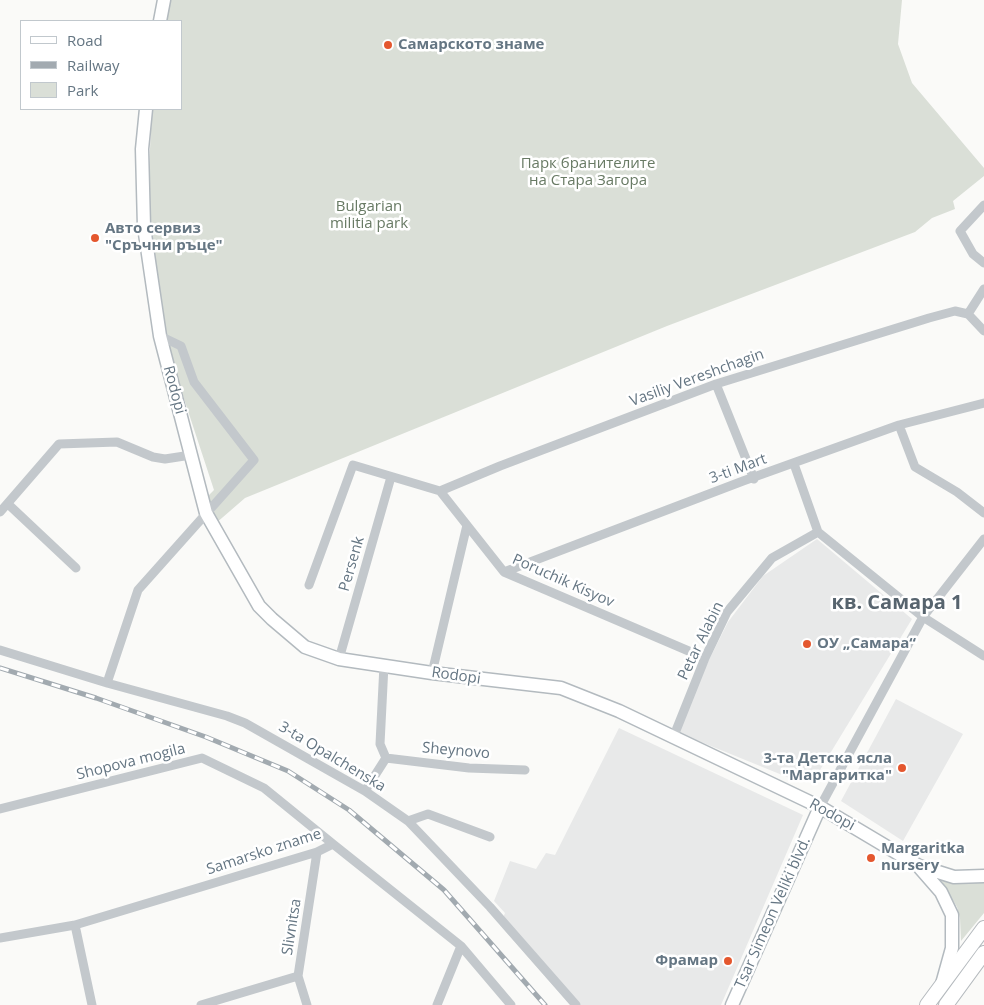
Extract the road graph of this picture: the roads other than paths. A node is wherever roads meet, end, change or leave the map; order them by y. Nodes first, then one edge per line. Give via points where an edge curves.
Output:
1 (164, 0) edge
2 (160, 20) edge
3 (146, 110) edge
4 (984, 205) edge
5 (984, 263) edge
6 (984, 289) edge
7 (968, 314) junction
8 (984, 331) edge
9 (160, 336) junction
10 (716, 384) junction
11 (984, 403) edge
12 (899, 425) junction
13 (191, 455) junction
14 (794, 464) junction
15 (391, 477) junction
16 (754, 479) junction
17 (440, 491) junction
18 (8, 504) junction
19 (0, 512) edge
20 (206, 512) junction
21 (984, 513) edge
22 (468, 525) junction
23 (818, 532) junction
24 (984, 539) edge
25 (76, 568) dead end
26 (504, 572) junction
27 (309, 586) dead end
28 (922, 617) junction
29 (0, 650) edge
30 (984, 656) edge
31 (339, 658) junction
32 (705, 658) junction
33 (384, 666) junction
34 (432, 673) junction
35 (108, 683) junction
36 (673, 738) junction
37 (386, 758) junction
38 (525, 770) dead end
39 (365, 791) junction
40 (820, 806) junction
41 (0, 809) edge
42 (408, 821) junction
43 (490, 837) dead end
44 (333, 844) junction
45 (317, 852) junction
46 (919, 866) junction
47 (984, 876) edge
48 (75, 926) junction
49 (984, 928) edge
50 (0, 938) edge
51 (461, 946) junction
52 (984, 953) edge
53 (984, 964) edge
54 (298, 976) junction
55 (942, 984) junction
56 (955, 993) junction
57 (92, 1005) edge
58 (201, 1005) edge
59 (307, 1005) edge
60 (437, 1005) edge
61 (511, 1005) edge
62 (576, 1005) edge
63 (732, 1005) edge
64 (927, 1005) edge
65 (946, 1005) edge

1 - 2 street
3 - 9 street, Rodopi via 142,149 144,227
4 - 5 street via 960,230 973,254
6 - 7 street
7 - 8 street
7 - 10 street, Vasiliy Vereshchagin via 955,311 929,318
9 - 13 street, Rodopi
9 - 20 street via 181,346 194,382 254,460 223,498
10 - 16 street
10 - 17 street, Vasiliy Vereshchagin
11 - 12 street, 3-ti Mart
12 - 14 street, 3-ti Mart
12 - 21 street via 915,467
13 - 18 street via 165,459 153,457 117,442 59,444
13 - 20 street, Rodopi
14 - 16 street, 3-ti Mart
14 - 23 street
15 - 17 street
15 - 27 street via 353,465
15 - 31 street, Persenk
16 - 26 street, 3-ti Mart
17 - 22 street, Poruchik Kisyov
18 - 19 street
18 - 25 street
20 - 31 street, Rodopi via 259,606 305,647
20 - 35 street via 138,590
22 - 26 street, Poruchik Kisyov
22 - 34 street
23 - 28 street
23 - 32 street, Petar Alabin via 772,558 727,612
24 - 28 street, Tsar Simeon Veliki blvd.
26 - 32 street, Poruchik Kisyov
28 - 30 street
28 - 40 street, Tsar Simeon Veliki blvd.
29 - 35 street, 3-ta Opalchenska
31 - 33 street, Rodopi
32 - 36 street, Petar Alabin
33 - 34 street, Rodopi
33 - 37 street via 380,744
34 - 36 street, Rodopi via 560,688 619,711
35 - 39 street, 3-ta Opalchenska via 245,723
36 - 40 street, Rodopi
37 - 38 street, Sheynovo via 469,768
37 - 39 street
39 - 42 street, 3-ta Opalchenska
40 - 46 street, Rodopi
40 - 63 street, Tsar Simeon Veliki blvd.
41 - 44 street, Shopova mogila via 202,758 264,788
42 - 43 street via 428,814
42 - 62 street, 3-ta Opalchenska via 490,907
44 - 45 street, Samarsko zname
44 - 51 street, Samarsko zname
45 - 48 street, Samarsko zname
45 - 54 street, Slivnitsa
46 - 47 street, Rodopi via 954,877
46 - 55 street, Rodopi via 941,892 952,916 952,948
48 - 50 street, Samarsko zname
48 - 57 street
49 - 55 main road
51 - 60 street
51 - 61 street, Samarsko zname
52 - 56 main road
53 - 56 street
54 - 58 street
54 - 59 street, Slivnitsa
55 - 64 main road
56 - 65 main road

